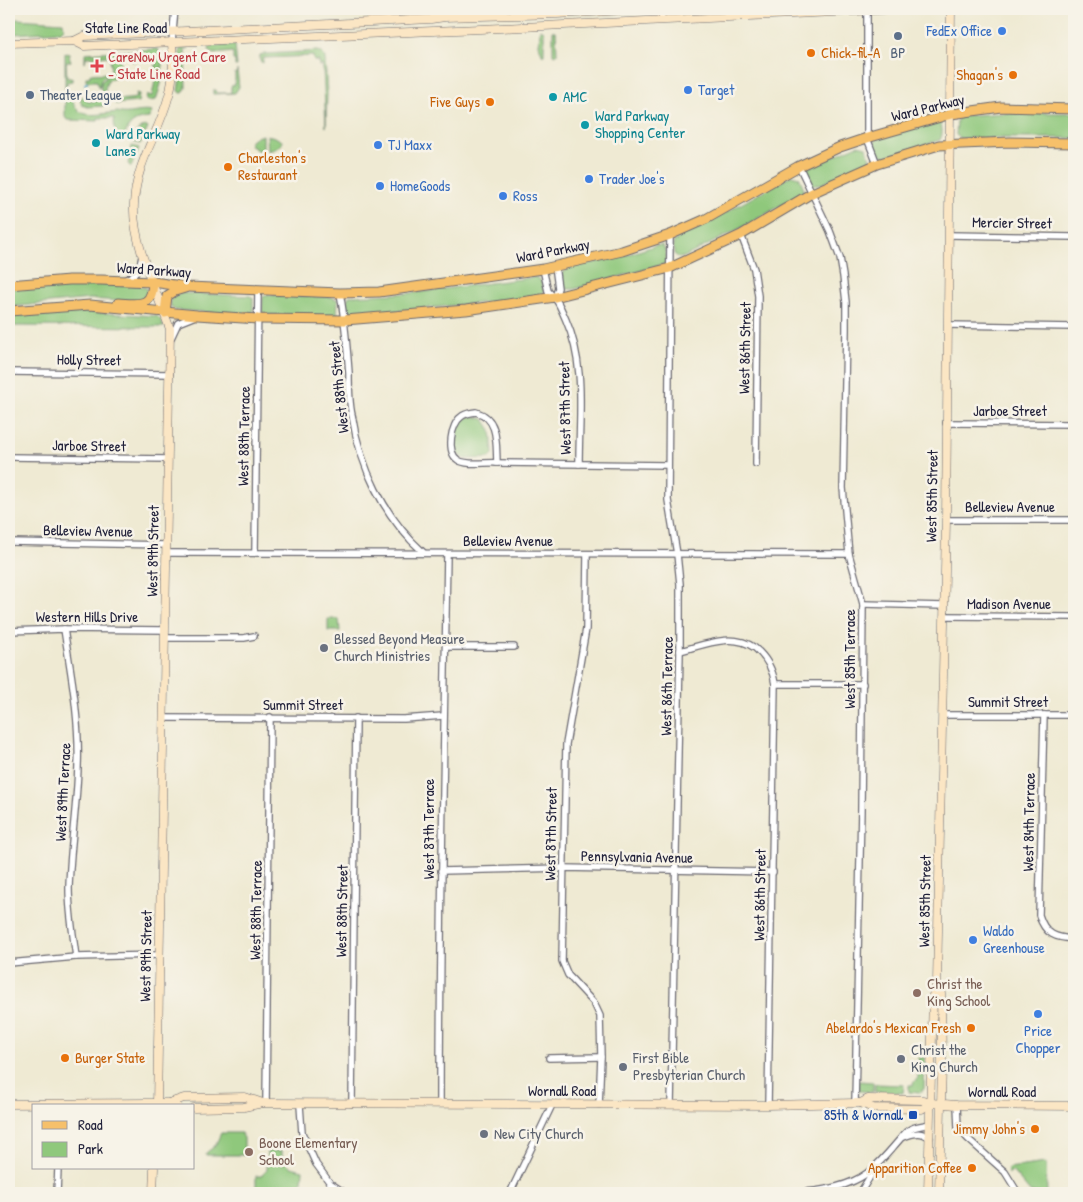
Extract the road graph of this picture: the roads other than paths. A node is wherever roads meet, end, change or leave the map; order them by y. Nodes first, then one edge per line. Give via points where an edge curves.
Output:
1 (175, 9) edge
2 (644, 9) edge
3 (661, 9) edge
4 (897, 9) edge
5 (951, 9) edge
6 (867, 10) edge
7 (662, 19) junction
8 (173, 31) junction
9 (74, 41) junction
10 (172, 42) junction
11 (9, 43) edge
12 (1074, 109) edge
13 (951, 114) junction
14 (867, 138) junction
15 (1074, 142) edge
16 (950, 143) junction
17 (877, 164) junction
18 (799, 166) junction
19 (812, 193) junction
20 (949, 234) junction
21 (670, 235) junction
22 (741, 235) junction
23 (1074, 237) edge
24 (142, 251) junction
25 (555, 266) junction
26 (670, 268) junction
27 (543, 269) junction
28 (114, 281) junction
29 (153, 282) junction
30 (9, 285) edge
31 (188, 287) junction
32 (258, 290) junction
33 (340, 293) junction
34 (555, 297) junction
35 (90, 305) junction
36 (9, 311) edge
37 (165, 313) junction
38 (197, 316) junction
39 (258, 319) junction
40 (345, 320) junction
41 (948, 325) junction
42 (1074, 327) edge
43 (170, 342) junction
44 (9, 372) edge
45 (170, 374) junction
46 (946, 423) junction
47 (1074, 424) edge
48 (9, 457) edge
49 (168, 459) junction
50 (497, 462) junction
51 (579, 464) junction
52 (756, 464) dead end
53 (667, 465) junction
54 (946, 520) junction
55 (1074, 520) edge
56 (9, 542) edge
57 (166, 549) junction
58 (255, 552) junction
59 (423, 552) junction
60 (447, 554) junction
61 (587, 554) junction
62 (677, 554) junction
63 (849, 554) junction
64 (863, 604) junction
65 (944, 606) junction
66 (944, 616) junction
67 (1074, 617) edge
68 (64, 629) junction
69 (9, 631) edge
70 (165, 634) junction
71 (254, 636) dead end
72 (446, 647) junction
73 (514, 647) dead end
74 (680, 651) junction
75 (775, 684) junction
76 (863, 684) junction
77 (942, 715) junction
78 (1044, 715) junction
79 (1074, 715) edge
80 (443, 716) junction
81 (270, 717) junction
82 (164, 718) junction
83 (356, 718) junction
84 (563, 868) junction
85 (441, 870) junction
86 (675, 870) junction
87 (773, 872) junction
88 (1074, 939) edge
89 (160, 955) junction
90 (76, 957) junction
91 (9, 963) edge
92 (937, 984) junction
93 (601, 1057) junction
94 (550, 1058) dead end
95 (168, 1103) junction
96 (265, 1103) junction
97 (858, 1103) junction
98 (931, 1103) junction
99 (9, 1104) edge
100 (32, 1104) edge
101 (157, 1104) edge
102 (171, 1104) edge
103 (300, 1104) junction
104 (352, 1104) junction
105 (440, 1104) junction
106 (941, 1104) junction
107 (552, 1105) junction
108 (599, 1105) junction
109 (671, 1105) junction
110 (768, 1105) junction
111 (957, 1105) junction
112 (1074, 1106) edge
113 (195, 1108) edge
114 (930, 1124) junction
115 (902, 1137) junction
116 (930, 1138) junction
117 (58, 1170) edge
118 (154, 1170) edge
119 (871, 1170) junction
120 (57, 1193) edge
121 (153, 1193) edge
122 (345, 1193) edge
123 (510, 1193) edge
124 (640, 1193) edge
125 (665, 1193) edge
126 (755, 1193) edge
127 (807, 1193) edge
128 (860, 1193) edge
129 (928, 1193) edge
130 (939, 1193) edge
131 (1018, 1193) edge

1 - 8 street, West 89th Street
2 - 8 main road, State Line Road
3 - 7 street
4 - 6 main road, State Line Road
5 - 13 main road, West 85th Street
6 - 7 main road, State Line Road
6 - 14 street
7 - 10 main road, State Line Road
8 - 9 main road, State Line Road via 84,36
8 - 10 street, West 89th Street
9 - 10 main road, State Line Road via 84,46
9 - 11 main road, State Line Road
10 - 24 main road, West 89th Street via 173,75 169,96 143,160 135,192 135,221
12 - 13 main road, Ward Parkway via 1001,107
13 - 14 main road, Ward Parkway
13 - 16 main road, West 85th Street
14 - 17 street
14 - 18 main road, Ward Parkway
15 - 16 main road
16 - 17 main road
16 - 20 main road, West 85th Street
17 - 19 main road
18 - 19 street, West 85th Terrace
18 - 21 main road, Ward Parkway via 706,219
19 - 22 main road
19 - 63 street, West 85th Terrace via 840,258 846,302 843,488
20 - 23 street, Mercier Street
20 - 41 main road, West 85th Street
21 - 25 main road, Ward Parkway via 622,251
21 - 26 street, West 86th Terrace
22 - 26 main road
22 - 52 street, West 86th Street via 754,269 758,296
24 - 28 street via 141,264 134,276
24 - 29 main road, West 89th Street
25 - 27 main road, Ward Parkway
25 - 34 street, West 87th Street via 558,288
26 - 34 main road
26 - 53 street, West 86th Terrace
27 - 33 main road, Ward Parkway via 379,292
27 - 34 street, West 87th Street via 548,291
28 - 29 main road, Ward Parkway
28 - 30 main road, Ward Parkway via 69,280
29 - 31 main road, Ward Parkway
29 - 35 main road via 150,298 143,302 95,302
29 - 37 main road, West 89th Street
31 - 32 main road, Ward Parkway
31 - 37 main road via 167,296
32 - 33 main road, Ward Parkway
32 - 39 street, West 88th Terrace
33 - 40 street, West 88th Street
34 - 40 main road via 466,310
34 - 51 street, West 87th Street via 572,334 578,360
35 - 36 main road
35 - 37 main road
37 - 38 main road
37 - 43 main road, West 89th Street
38 - 39 main road
38 - 43 street via 178,323
39 - 40 main road
39 - 58 street, West 88th Terrace
40 - 59 street, West 88th Street via 351,414 363,463 389,511
41 - 42 street
41 - 46 main road, West 85th Street
43 - 45 main road, West 89th Street
44 - 45 street, Holly Street
45 - 49 main road, West 89th Street
46 - 47 street, Jarboe Street
46 - 54 main road, West 85th Street
48 - 49 street, Jarboe Street
49 - 57 main road, West 89th Street
50 - 50 street via 464,462 454,456 451,445 455,424 462,416 476,412 490,420
50 - 51 street
51 - 53 street
53 - 62 street, West 86th Terrace via 668,500
54 - 55 street, Belleview Avenue
54 - 65 main road, West 85th Street
56 - 57 street, Belleview Avenue
57 - 58 street, Belleview Avenue
57 - 70 main road, West 89th Street
58 - 59 street, Belleview Avenue
59 - 60 street, Belleview Avenue
60 - 61 street, Belleview Avenue
60 - 72 street, West 87th Terrace
61 - 62 street, Belleview Avenue
61 - 84 street, West 87th Street via 586,629 566,744
62 - 63 street, Belleview Avenue
62 - 74 street, West 86th Terrace
63 - 64 street, West 85th Terrace
64 - 65 street
64 - 76 street, West 85th Terrace
65 - 66 main road, West 85th Street
66 - 67 street, Madison Avenue
66 - 77 main road, West 85th Street
68 - 69 street, Western Hills Drive
68 - 70 street, Western Hills Drive
68 - 90 street, West 89th Terrace via 78,736 69,888
70 - 71 street
70 - 82 main road, West 89th Street
72 - 73 street
72 - 80 street, West 87th Terrace
74 - 75 street via 719,641 736,640 748,644 769,663
74 - 86 street, West 86th Terrace
75 - 76 street
75 - 87 street, West 86th Street
76 - 97 street, West 85th Terrace
77 - 78 street, Summit Street
77 - 92 main road, West 85th Street
78 - 79 street, Summit Street
78 - 88 street, West 84th Terrace via 1039,915 1054,936
80 - 83 street, Summit Street
80 - 85 street, West 87th Terrace
81 - 82 street, Summit Street
81 - 83 street, Summit Street
81 - 96 street, West 88th Terrace
82 - 89 main road, West 89th Street
83 - 104 street, West 88th Street
84 - 85 street, Pennsylvania Avenue
84 - 86 street, Pennsylvania Avenue
84 - 93 street, West 87th Street via 562,961 568,975 594,1003 600,1016
85 - 105 street, West 87th Terrace
86 - 87 street, Pennsylvania Avenue
86 - 109 street, West 86th Terrace
87 - 110 street, West 86th Street
89 - 90 street
89 - 101 main road, West 89th Street
90 - 91 street
92 - 98 main road, West 85th Street via 932,995
92 - 106 main road, West 85th Street via 941,994
93 - 94 street
93 - 108 street, West 87th Street
95 - 96 main road, Wornall Road via 184,1098 245,1097
95 - 101 main road, Wornall Road
95 - 102 main road, Wornall Road
96 - 103 main road, Wornall Road
96 - 113 main road, Wornall Road
97 - 98 main road, Wornall Road via 873,1108 922,1109
97 - 110 main road, Wornall Road
98 - 106 main road, Wornall Road
98 - 114 main road, West 85th Street
99 - 100 main road, Wornall Road
103 - 104 main road, Wornall Road
103 - 122 street via 302,1133 316,1164 330,1183
104 - 105 main road, Wornall Road
105 - 107 main road, Wornall Road
106 - 111 main road, Wornall Road
106 - 130 main road, West 85th Street
107 - 108 main road, Wornall Road
107 - 123 street
108 - 109 main road, Wornall Road
109 - 110 main road, Wornall Road
111 - 112 main road, Wornall Road
111 - 131 street via 958,1128 1005,1172
114 - 115 street via 909,1128
114 - 116 main road, West 85th Street
115 - 116 street via 915,1132
115 - 119 street
116 - 129 main road, West 85th Street
117 - 120 street
118 - 121 main road
119 - 127 street via 850,1182
119 - 128 street
124 - 125 street
125 - 126 street
126 - 127 street

